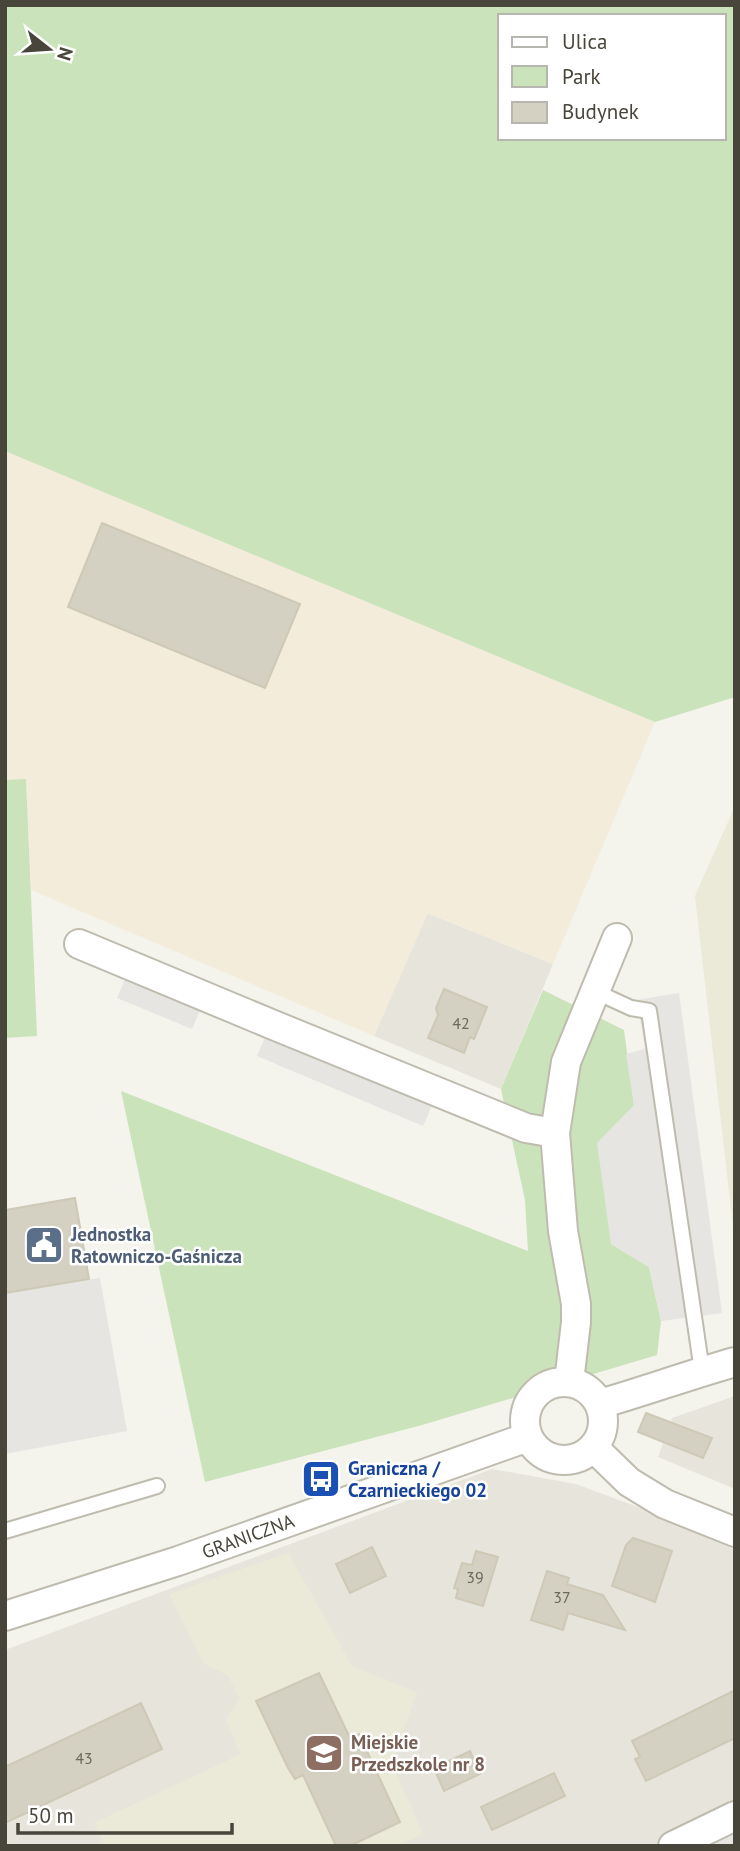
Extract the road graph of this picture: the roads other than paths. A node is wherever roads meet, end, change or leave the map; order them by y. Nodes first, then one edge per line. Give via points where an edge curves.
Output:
1 (617, 939) dead end
2 (79, 944) dead end
3 (594, 991) junction
4 (555, 1133) junction
5 (735, 1362) edge
6 (702, 1371) junction
7 (569, 1382) junction
8 (600, 1404) junction
9 (528, 1437) junction
10 (593, 1447) junction
11 (157, 1486) dead end
12 (5, 1531) edge
13 (735, 1532) edge
14 (5, 1616) edge
15 (735, 1816) edge
16 (673, 1846) edge

1 - 3 street
2 - 4 street via 526,1128
3 - 4 street via 566,1062
3 - 6 lane via 649,1011
4 - 7 street via 563,1231 576,1304
5 - 6 street
6 - 8 street
7 - 8 street via 591,1393
7 - 9 street via 545,1387 535,1395 525,1418
8 - 10 street via 602,1429
9 - 10 street via 552,1459 579,1458
9 - 14 street, GRANICZNA via 178,1561
10 - 13 street via 629,1482 665,1504
11 - 12 lane
15 - 16 street

